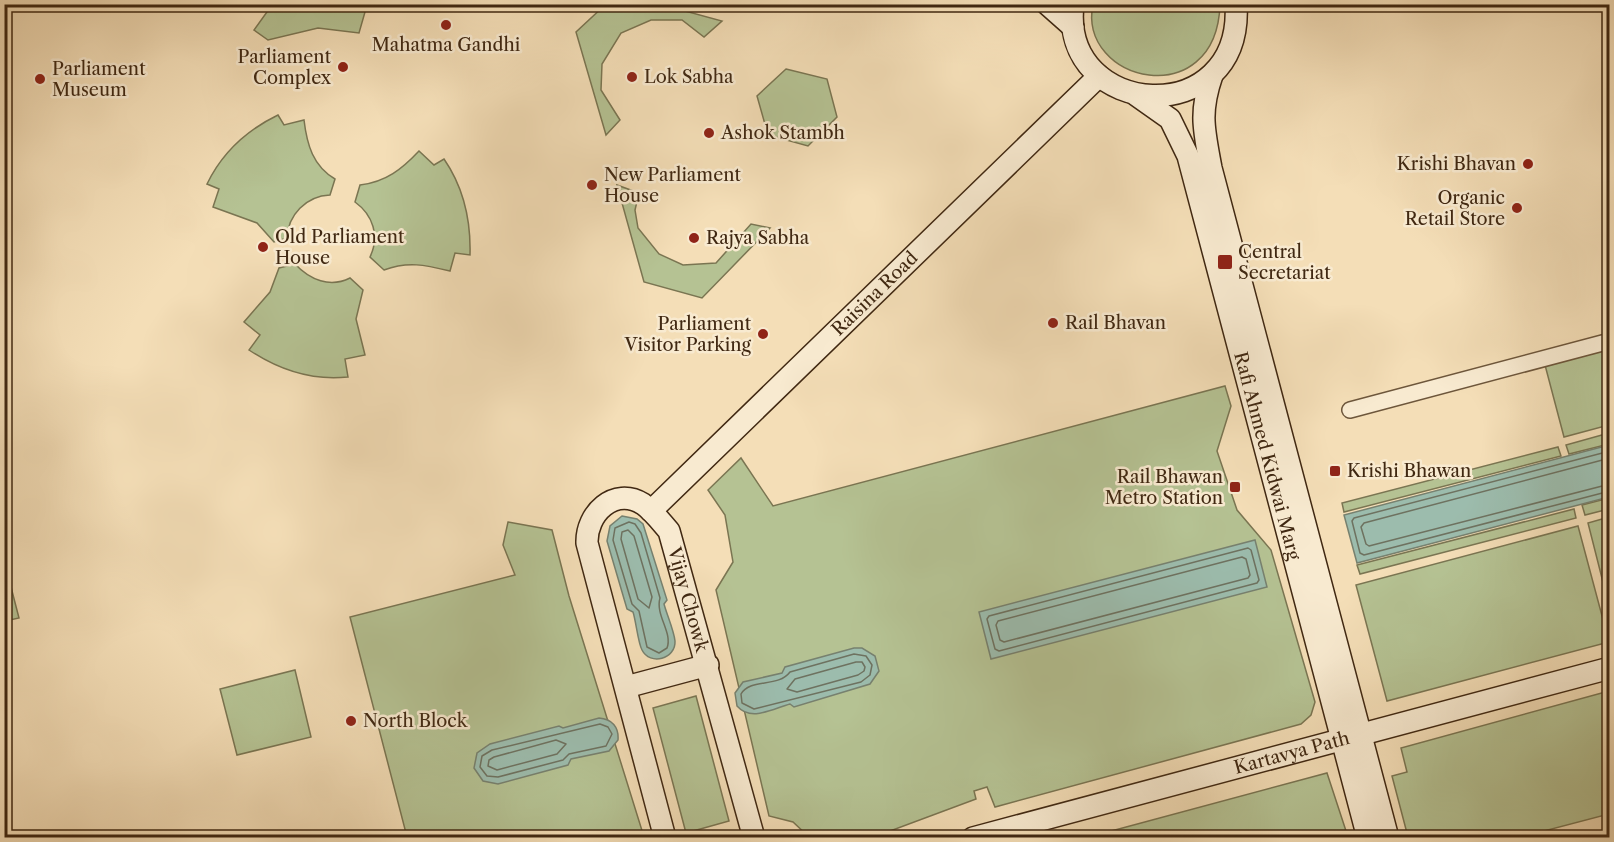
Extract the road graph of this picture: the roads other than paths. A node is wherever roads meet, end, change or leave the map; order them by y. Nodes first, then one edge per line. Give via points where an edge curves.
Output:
1 (1047, 4) edge
2 (1073, 4) edge
3 (1236, 4) edge
4 (1073, 27) junction
5 (1212, 75) junction
6 (1099, 76) junction
7 (1136, 95) junction
8 (1610, 341) edge
9 (1350, 410) dead end
10 (651, 511) junction
11 (708, 665) junction
12 (1610, 668) edge
13 (626, 687) junction
14 (1352, 736) junction
15 (665, 837) edge
16 (754, 837) edge
17 (973, 837) edge
18 (1368, 837) edge
19 (1388, 837) edge

1 - 4 main road
2 - 4 main road
3 - 5 main road via 1233,45
4 - 6 main road via 1081,53
5 - 7 main road via 1180,94
5 - 14 main road, Rafi Ahmed Kidwai Marg via 1203,100 1211,168
6 - 7 main road
6 - 10 main road, Raisina Road
7 - 14 main road, Rafi Ahmed Kidwai Marg via 1170,119 1188,156
8 - 9 street
10 - 11 main road, Vijay Chowk via 669,531
10 - 13 main road, Vijay Chowk via 641,503 621,498 601,506 587,531
11 - 13 main road
11 - 16 main road, Vijay Chowk
12 - 14 main road, Kartavya Path
13 - 15 main road, Vijay Chowk
14 - 17 main road, Kartavya Path
14 - 18 main road, Rafi Ahmed Kidwai Marg
14 - 19 main road, Rafi Ahmed Kidwai Marg

